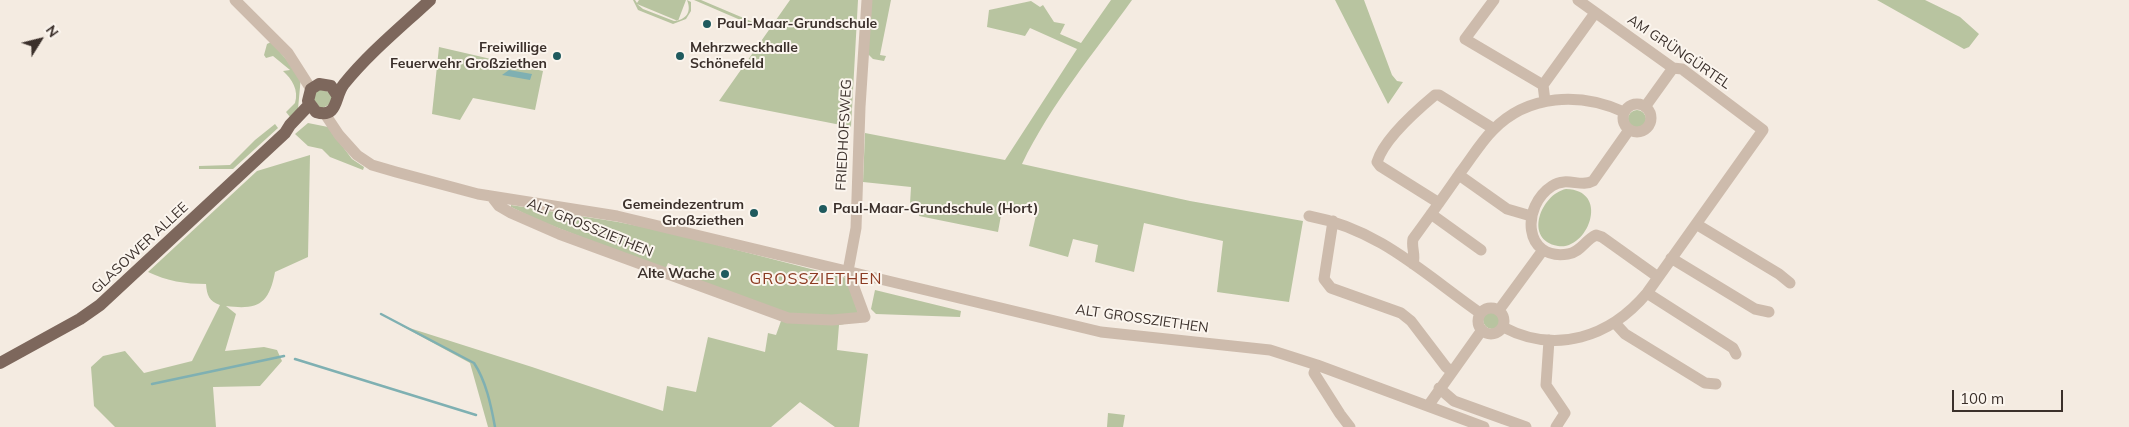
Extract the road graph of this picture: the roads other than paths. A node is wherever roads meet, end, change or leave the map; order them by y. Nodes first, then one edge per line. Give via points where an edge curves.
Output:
1 (235, 0) edge
2 (430, 0) edge
3 (867, 0) edge
4 (1494, 0) edge
5 (1578, 0) edge
6 (1595, 13) junction
7 (1673, 68) junction
8 (1543, 85) junction
9 (325, 89) junction
10 (1545, 101) junction
11 (1645, 107) junction
12 (321, 110) junction
13 (1624, 112) junction
14 (1494, 129) junction
15 (1629, 130) junction
16 (1459, 175) junction
17 (492, 197) junction
18 (1439, 202) junction
19 (1431, 214) junction
20 (1309, 216) dead end
21 (1531, 216) junction
22 (1333, 220) junction
23 (1696, 224) junction
24 (1411, 245) junction
25 (1391, 249) junction
26 (1481, 250) dead end
27 (1543, 250) junction
28 (1671, 258) junction
29 (1413, 264) junction
30 (848, 271) junction
31 (1658, 277) junction
32 (1790, 283) dead end
33 (1647, 293) junction
34 (1499, 310) junction
35 (1770, 312) dead end
36 (1480, 313) junction
37 (1616, 323) junction
38 (1503, 327) junction
39 (1482, 330) junction
40 (1549, 340) junction
41 (1736, 354) dead end
42 (0, 363) edge
43 (1317, 365) junction
44 (1452, 372) junction
45 (1716, 384) dead end
46 (1439, 388) junction
47 (1428, 406) junction
48 (1350, 427) edge
49 (1484, 427) edge
50 (1526, 427) edge
51 (1556, 427) edge

1 - 9 street
2 - 9 main road via 363,62
3 - 30 street, FRIEDHOFSWEG via 856,228
4 - 8 street via 1463,40
5 - 6 street, AM GRÜNGÜRTEL
6 - 7 street, AM GRÜNGÜRTEL
6 - 8 street
7 - 11 street
7 - 23 street, AM GRÜNGÜRTEL via 1682,69 1763,130
8 - 10 street
9 - 12 main road via 337,103
9 - 12 main road via 308,97
10 - 13 street via 1582,99
10 - 14 street via 1522,109
11 - 13 street via 1636,104
11 - 15 street via 1651,117 1649,125 1640,132
12 - 17 street, ALT GROSSZIETHEN via 357,155 372,165
12 - 42 main road, GLASOWER ALLEE via 285,133 100,305
13 - 15 street via 1623,120
14 - 16 street
14 - 18 street via 1431,92 1378,156 1376,162 1380,166
15 - 21 street via 1592,181 1586,184 1569,181 1552,186
16 - 18 street
16 - 21 street via 1507,208
17 - 30 street, ALT GROSSZIETHEN via 618,216
17 - 30 street, ALT GROSSZIETHEN via 511,213 559,234 788,318 832,320 865,317
18 - 19 street
19 - 24 street
19 - 26 street
20 - 22 street
21 - 27 street via 1531,230
22 - 25 street via 1364,232
22 - 44 street via 1324,279 1326,284 1401,313
23 - 28 street
23 - 32 street
24 - 25 street via 1400,243
24 - 29 street
25 - 29 street
27 - 31 street via 1569,254 1578,251 1596,235
27 - 34 street
28 - 31 street
28 - 35 street via 1755,309
29 - 36 street
30 - 43 street, ALT GROSSZIETHEN via 1101,332 1259,348
31 - 33 street
33 - 37 street
33 - 41 street via 1733,348
34 - 36 street via 1487,308
34 - 38 street via 1504,319
36 - 39 street via 1478,324
37 - 40 street via 1592,334
37 - 45 street via 1625,334 1705,383
38 - 39 street via 1494,334
38 - 40 street via 1522,336
39 - 44 street
40 - 51 street via 1546,385 1565,413
43 - 47 street, ALT GROSSZIETHEN
43 - 48 street via 1314,373
44 - 46 street
46 - 47 street
46 - 50 street via 1454,401
47 - 49 street, ALT GROSSZIETHEN

